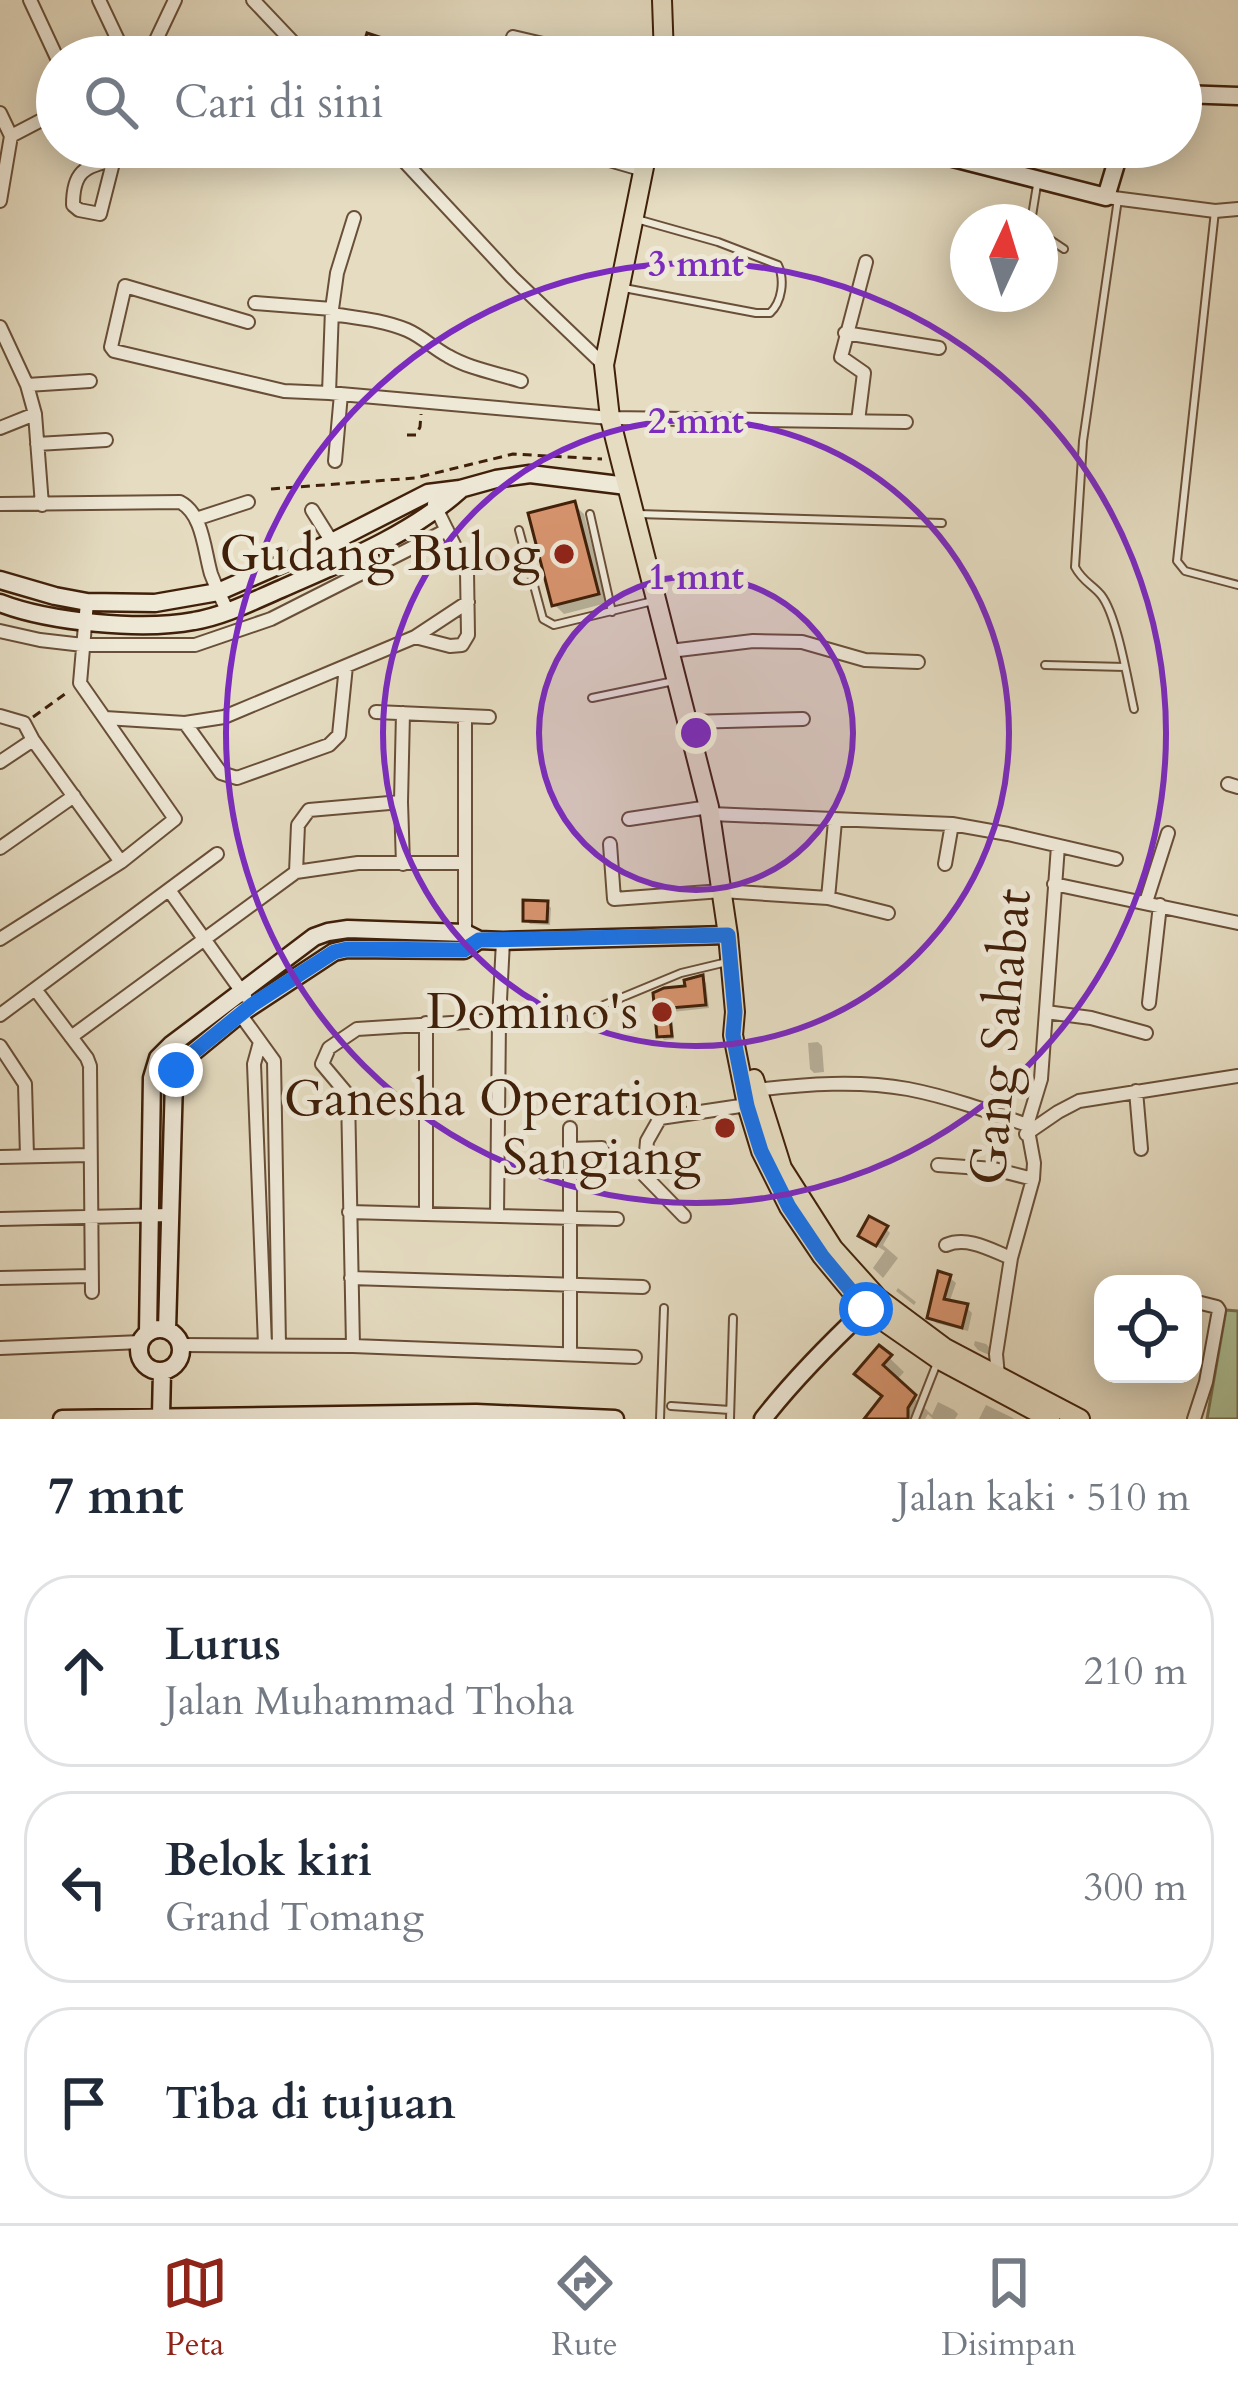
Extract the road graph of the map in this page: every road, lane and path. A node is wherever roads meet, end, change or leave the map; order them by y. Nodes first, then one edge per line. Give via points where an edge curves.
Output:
1 (30, 0) edge
2 (99, 0) edge
3 (175, 0) edge
4 (254, 0) edge
5 (662, 0) edge
6 (47, 36) edge
7 (116, 36) edge
8 (158, 36) edge
9 (287, 36) edge
10 (663, 36) edge
11 (1202, 95) edge
12 (1238, 96) edge
13 (0, 113) edge
14 (36, 123) edge
15 (10, 136) junction
16 (87, 168) edge
17 (112, 168) edge
18 (411, 168) edge
19 (626, 168) edge
20 (644, 168) edge
21 (989, 168) edge
22 (1117, 168) edge
23 (643, 173) junction
24 (1038, 181) junction
25 (1112, 198) junction
26 (0, 201) edge
27 (1034, 204) edge
28 (1238, 209) edge
29 (1215, 211) junction
30 (354, 218) dead end
31 (634, 218) junction
32 (1058, 245) edge
33 (1064, 249) dead end
34 (866, 262) dead end
35 (621, 288) junction
36 (255, 303) dead end
37 (332, 312) junction
38 (248, 322) dead end
39 (845, 333) junction
40 (2, 336) edge
41 (939, 348) dead end
42 (604, 365) junction
43 (90, 380) dead end
44 (521, 381) dead end
45 (27, 386) junction
46 (335, 393) junction
47 (422, 400) junction
48 (35, 414) junction
49 (610, 418) junction
50 (858, 421) junction
51 (906, 422) dead end
52 (0, 428) edge
53 (407, 435) dead end
54 (106, 440) dead end
55 (37, 444) junction
56 (620, 458) junction
57 (335, 461) dead end
58 (627, 486) junction
59 (272, 489) dead end
60 (460, 489) junction
61 (428, 493) junction
62 (248, 502) dead end
63 (0, 504) edge
64 (42, 505) junction
65 (312, 510) dead end
66 (437, 510) junction
67 (590, 514) dead end
68 (634, 514) junction
69 (196, 519) junction
70 (942, 523) dead end
71 (447, 530) junction
72 (519, 530) dead end
73 (332, 542) junction
74 (314, 574) junction
75 (0, 580) edge
76 (1238, 585) edge
77 (218, 592) junction
78 (324, 594) junction
79 (656, 600) junction
80 (87, 602) junction
81 (468, 602) junction
82 (0, 603) edge
83 (228, 612) junction
84 (612, 612) junction
85 (86, 622) junction
86 (192, 622) junction
87 (0, 631) edge
88 (415, 637) junction
89 (83, 645) junction
90 (195, 645) junction
91 (670, 651) junction
92 (918, 662) dead end
93 (1046, 665) dead end
94 (346, 666) junction
95 (1125, 668) junction
96 (677, 680) junction
97 (80, 683) junction
98 (592, 698) dead end
99 (1134, 709) dead end
100 (376, 712) dead end
101 (403, 713) junction
102 (0, 716) edge
103 (465, 716) junction
104 (489, 717) dead end
105 (105, 718) junction
106 (803, 719) dead end
107 (688, 722) junction
108 (185, 723) junction
109 (24, 724) junction
110 (33, 740) junction
111 (0, 762) edge
112 (74, 796) junction
113 (400, 802) junction
114 (710, 810) junction
115 (629, 819) dead end
116 (835, 821) junction
117 (952, 824) junction
118 (1168, 833) dead end
119 (610, 844) dead end
120 (1058, 846) junction
121 (0, 848) edge
122 (217, 854) dead end
123 (1116, 859) dead end
124 (121, 862) junction
125 (465, 863) junction
126 (403, 864) junction
127 (945, 864) dead end
128 (296, 872) junction
129 (1054, 884) junction
130 (169, 890) junction
131 (722, 891) junction
132 (828, 898) junction
133 (1153, 903) junction
134 (888, 913) dead end
135 (1238, 923) edge
136 (728, 935) junction
137 (0, 939) edge
138 (205, 939) junction
139 (469, 941) junction
140 (503, 941) junction
141 (731, 961) junction
142 (35, 989) junction
143 (244, 1003) junction
144 (1149, 1003) dead end
145 (1046, 1012) junction
146 (0, 1015) edge
147 (577, 1016) dead end
148 (499, 1020) junction
149 (426, 1023) junction
150 (1146, 1033) dead end
151 (71, 1037) junction
152 (260, 1042) junction
153 (0, 1046) edge
154 (274, 1061) junction
155 (254, 1064) junction
156 (1238, 1076) edge
157 (1136, 1091) junction
158 (751, 1098) junction
159 (570, 1128) dead end
160 (1026, 1130) junction
161 (602, 1148) dead end
162 (570, 1149) junction
163 (1141, 1149) dead end
164 (89, 1155) junction
165 (27, 1156) junction
166 (0, 1157) edge
167 (938, 1165) dead end
168 (1034, 1179) junction
169 (350, 1212) junction
170 (425, 1214) junction
171 (161, 1215) junction
172 (497, 1216) junction
173 (684, 1216) dead end
174 (90, 1217) junction
175 (570, 1218) junction
176 (0, 1219) edge
177 (617, 1219) dead end
178 (269, 1228) junction
179 (946, 1245) dead end
180 (827, 1252) junction
181 (1011, 1258) junction
182 (91, 1276) junction
183 (0, 1278) edge
184 (351, 1278) junction
185 (570, 1285) junction
186 (643, 1287) dead end
187 (92, 1292) dead end
188 (1202, 1304) edge
189 (664, 1308) dead end
190 (866, 1309) junction
191 (733, 1318) dead end
192 (152, 1335) junction
193 (181, 1345) junction
194 (272, 1345) junction
195 (352, 1346) junction
196 (0, 1348) edge
197 (570, 1354) junction
198 (941, 1354) junction
199 (635, 1357) dead end
200 (162, 1371) junction
201 (998, 1376) junction
202 (671, 1406) dead end
203 (730, 1414) edge
204 (161, 1416) junction
205 (476, 1416) edge
206 (264, 1418) edge
207 (356, 1418) edge
208 (570, 1418) edge
209 (62, 1419) edge
210 (615, 1419) edge
211 (660, 1419) edge
212 (763, 1419) edge
213 (915, 1419) edge
214 (1050, 1419) edge
215 (1080, 1419) edge
216 (1194, 1419) edge

1 - 6 street
2 - 7 street
3 - 8 street
4 - 9 street
5 - 10 main road
11 - 12 street
13 - 15 street
14 - 15 street
15 - 26 street
16 - 17 street via 73,205 100,214
18 - 42 street
19 - 23 lane
20 - 23 main road
21 - 24 street
22 - 25 street
23 - 31 main road
24 - 25 street
24 - 27 lane
25 - 29 street
25 - 95 lane via 1076,567 1101,595
28 - 29 street
29 - 76 lane via 1177,561 1185,571
30 - 37 street
31 - 35 main road
31 - 35 lane via 772,262 783,276 770,313
32 - 33 lane
34 - 39 street
35 - 42 main road
36 - 37 street
37 - 44 street via 403,328 447,356
37 - 46 street
38 - 46 street via 124,286 111,347 239,383
39 - 41 street
39 - 50 street via 841,357 864,373
40 - 45 street
42 - 49 main road
43 - 45 street
45 - 48 street
46 - 47 street
46 - 57 street
47 - 49 street
47 - 53 path via 420,428
48 - 52 street
48 - 55 street
49 - 50 street
49 - 56 main road
50 - 51 street
54 - 55 street
55 - 64 street
56 - 58 main road
56 - 59 path via 513,454 415,478
58 - 60 street via 530,474
58 - 68 main road
60 - 61 street
60 - 66 street
61 - 66 street
61 - 73 street
62 - 69 street
63 - 64 street
64 - 69 street via 180,502
65 - 73 street
66 - 71 street
66 - 74 street
67 - 84 lane
68 - 70 lane
68 - 79 main road
69 - 77 street
71 - 78 street
71 - 81 street via 467,571
72 - 84 lane via 548,624
73 - 77 street
74 - 78 street
74 - 83 street
75 - 80 street
77 - 80 street via 155,603
77 - 83 street
78 - 90 street
79 - 84 lane
79 - 91 main road
80 - 85 street
81 - 88 street
81 - 88 street via 462,644
82 - 85 street
83 - 86 street
85 - 86 street
85 - 89 street
86 - 90 street
87 - 89 street
88 - 94 street
89 - 90 street
89 - 97 street
91 - 92 street via 802,642 865,660
91 - 96 main road
93 - 95 lane
94 - 108 street via 224,717
94 - 108 street via 338,735 329,746 237,778 221,773
95 - 99 lane
96 - 98 lane
96 - 107 main road
97 - 105 street
97 - 109 path
100 - 101 street
101 - 103 street
101 - 113 street
102 - 109 street
103 - 104 street
103 - 125 street
105 - 108 street
105 - 124 street via 175,817
106 - 107 street
107 - 114 main road
109 - 110 street
110 - 111 street
110 - 112 street
112 - 121 street
112 - 124 street
113 - 126 street
113 - 128 street via 308,810 298,825
114 - 115 street
114 - 116 street
114 - 131 main road
116 - 117 street
116 - 132 street
117 - 120 street
117 - 127 street
118 - 133 street
119 - 131 street via 614,899
120 - 123 street
120 - 129 street, Gang Sahabat
122 - 130 street
124 - 137 street
125 - 126 street
125 - 139 street
126 - 128 street
128 - 138 street
129 - 133 street
129 - 145 street, Gang Sahabat
130 - 138 street
130 - 142 street
131 - 132 street
131 - 136 main road
132 - 134 street
133 - 135 street
133 - 144 street
136 - 140 street
136 - 141 main road
138 - 143 street
138 - 151 street
139 - 140 street
139 - 143 street via 328,932
140 - 148 street
141 - 147 lane
141 - 158 main road
142 - 146 street
142 - 151 street
143 - 152 street
143 - 171 street via 165,1050 155,1065
145 - 150 street
145 - 160 street, Gang Sahabat via 1041,1079
148 - 149 street
148 - 172 street
149 - 169 street via 357,1029 322,1060 348,1096
149 - 170 street
151 - 164 street via 90,1066
152 - 154 street
152 - 155 street
153 - 165 street via 26,1088
154 - 155 street
154 - 178 street
155 - 178 street
156 - 157 street
157 - 160 street via 1078,1101
157 - 163 street
158 - 160 street via 841,1083 905,1088
158 - 173 street via 660,1118 647,1141 644,1175
158 - 180 main road
159 - 162 street
160 - 168 street, Gang Sahabat
161 - 162 street
162 - 175 street
164 - 165 street
164 - 174 street
165 - 166 street
167 - 168 street
168 - 181 street, Gang Sahabat
169 - 170 street
169 - 184 street
170 - 172 street
171 - 174 street
171 - 192 street
172 - 175 street
174 - 176 street
174 - 182 street
175 - 177 street
175 - 185 street
178 - 194 street
179 - 181 street via 968,1242
180 - 190 main road
180 - 198 main road
181 - 201 street, Gang Sahabat
182 - 183 street
182 - 187 street
184 - 185 street
184 - 195 street
185 - 186 street
185 - 197 street
188 - 216 street via 1219,1310
189 - 211 lane
190 - 198 main road
190 - 212 street
191 - 203 lane
192 - 193 street via 176,1336
192 - 196 street
192 - 200 street via 141,1358
193 - 194 street
193 - 200 street via 177,1362
194 - 195 street
195 - 197 street
197 - 199 street
198 - 201 main road
198 - 213 lane
198 - 214 main road
200 - 204 street
201 - 215 main road
202 - 203 lane
204 - 206 street
204 - 209 street
205 - 207 street
205 - 208 street
206 - 207 street
208 - 210 street

